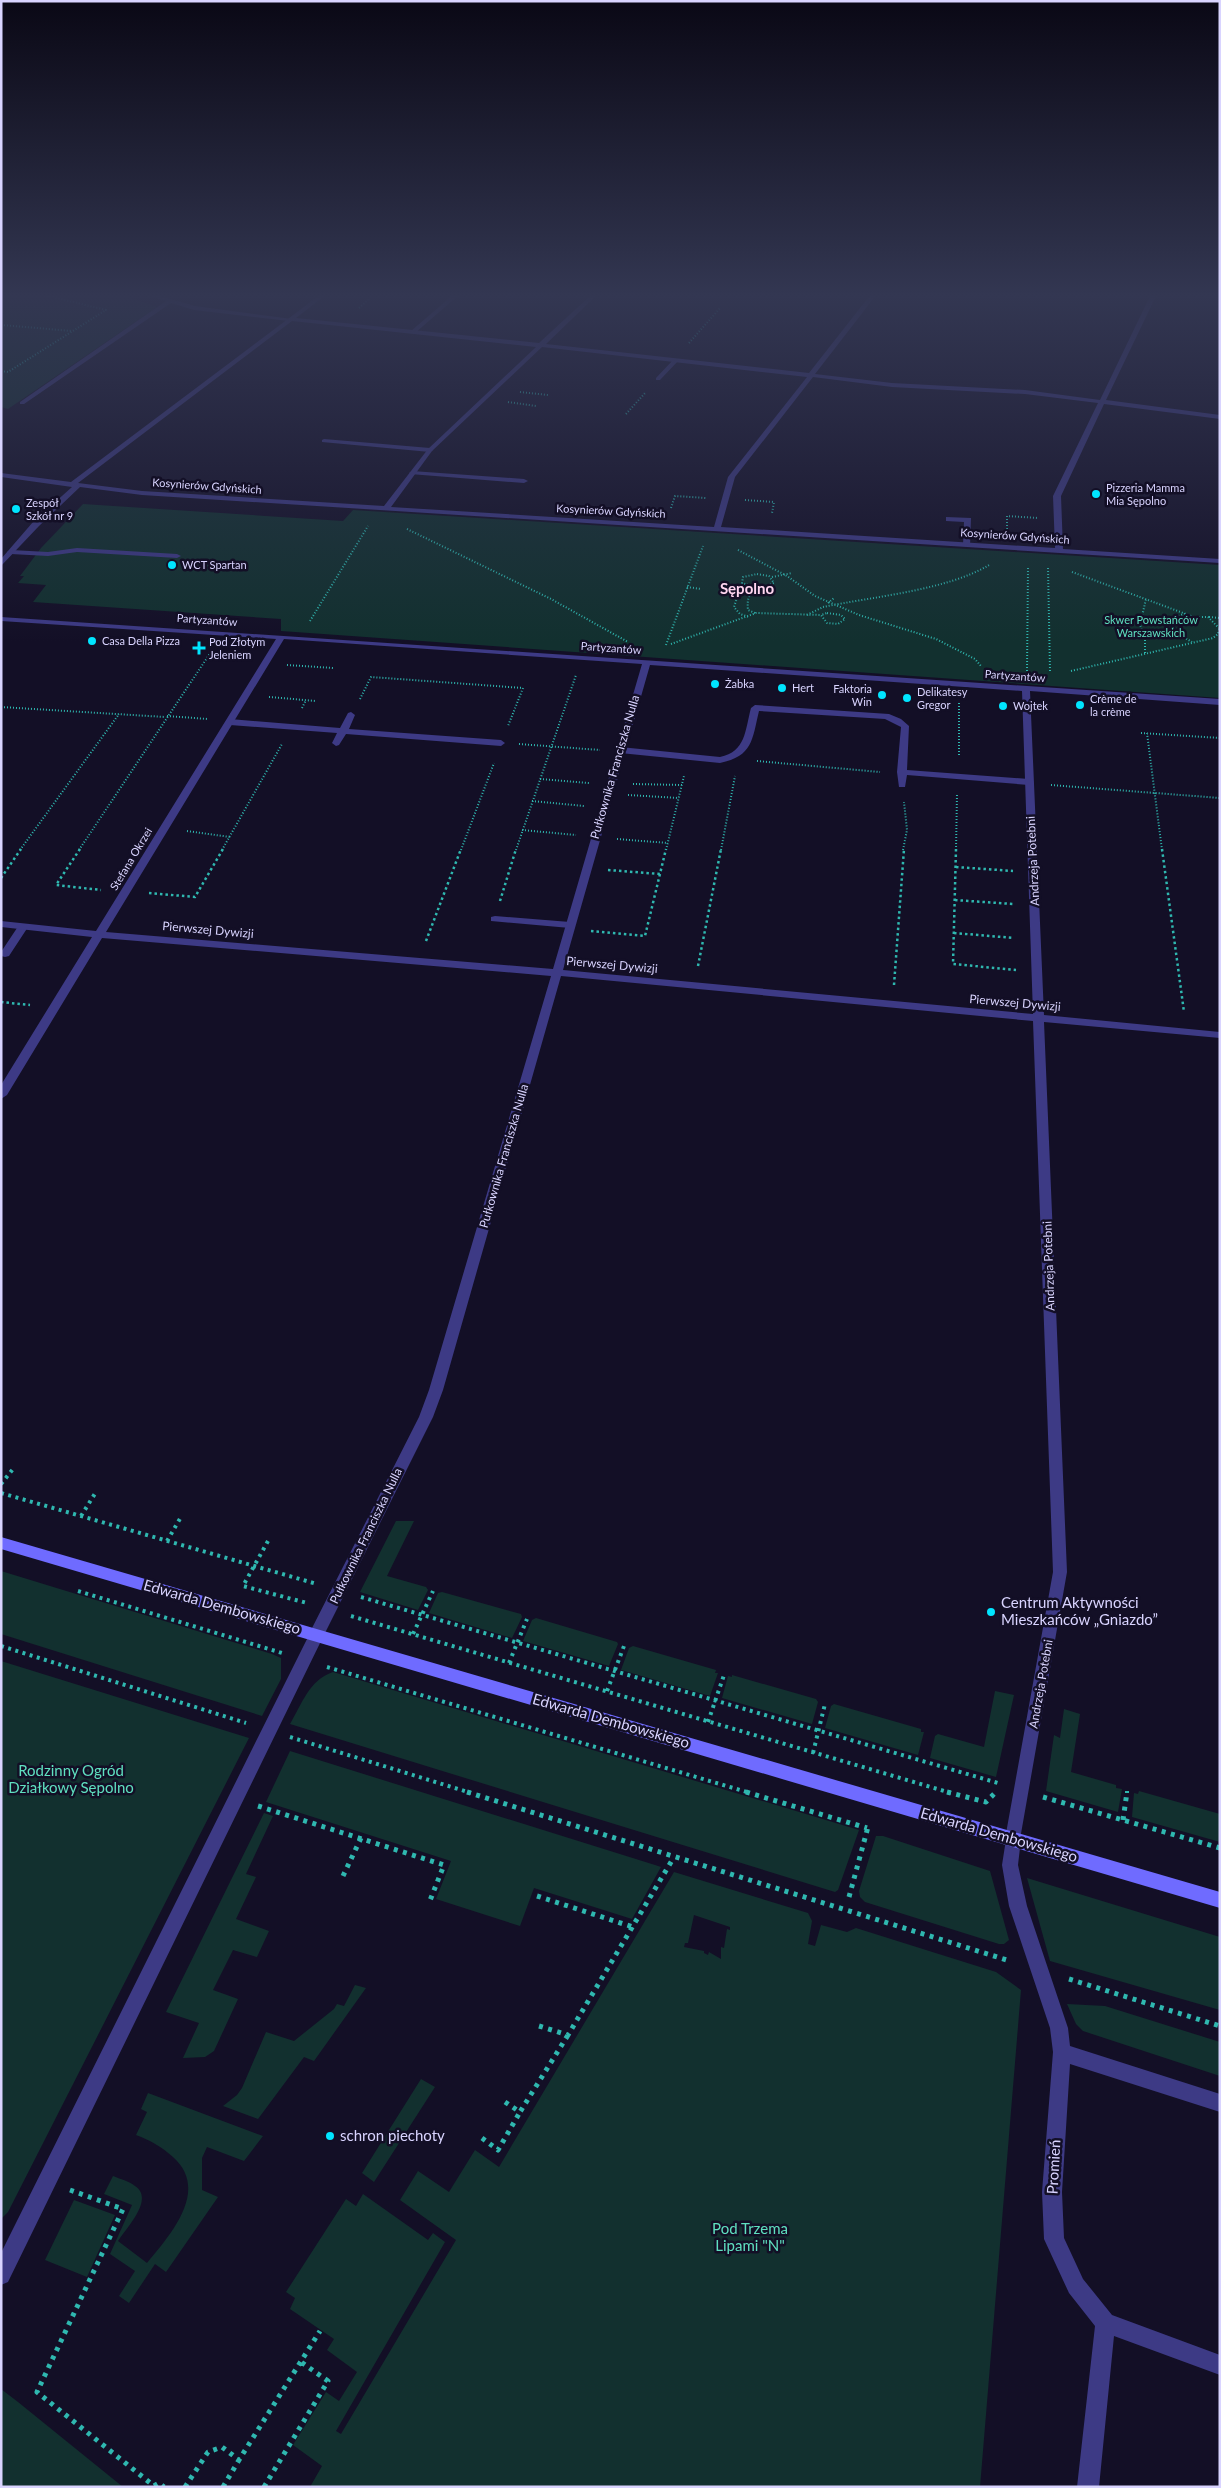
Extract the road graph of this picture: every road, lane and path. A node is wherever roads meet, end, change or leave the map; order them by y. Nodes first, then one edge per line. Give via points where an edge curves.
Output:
1 (172, 410) edge
2 (472, 410) edge
3 (630, 410) edge
4 (785, 410) edge
5 (1098, 410) edge
6 (1166, 410) edge
7 (626, 414) dead end
8 (1220, 417) edge
9 (324, 441) dead end
10 (430, 450) junction
11 (412, 473) junction
12 (1, 475) edge
13 (524, 481) dead end
14 (74, 486) junction
15 (709, 498) dead end
16 (742, 500) dead end
17 (386, 508) junction
18 (671, 510) dead end
19 (1040, 518) dead end
20 (771, 519) dead end
21 (949, 519) dead end
22 (369, 524) dead end
23 (404, 527) dead end
24 (717, 529) junction
25 (1006, 533) dead end
26 (967, 544) junction
27 (734, 548) dead end
28 (1048, 550) junction
29 (1059, 550) junction
30 (10, 552) junction
31 (177, 556) dead end
32 (1028, 560) dead end
33 (1220, 561) edge
34 (993, 563) dead end
35 (1048, 563) junction
36 (1, 564) edge
37 (792, 573) dead end
38 (785, 574) junction
39 (771, 578) junction
40 (742, 583) junction
41 (687, 587) junction
42 (756, 588) junction
43 (701, 589) dead end
44 (731, 592) dead end
45 (739, 592) junction
46 (749, 594) junction
47 (834, 598) dead end
48 (1146, 599) junction
49 (829, 602) junction
50 (835, 605) junction
51 (823, 607) junction
52 (756, 613) junction
53 (1186, 614) junction
54 (806, 615) junction
55 (821, 615) junction
56 (749, 617) junction
57 (1208, 617) junction
58 (1220, 618) edge
59 (1, 620) edge
60 (305, 628) dead end
61 (1220, 628) edge
62 (282, 637) junction
63 (1213, 638) junction
64 (1220, 639) edge
65 (1192, 642) junction
66 (631, 644) dead end
67 (214, 645) dead end
68 (666, 646) junction
69 (1145, 653) junction
70 (647, 662) junction
71 (284, 665) dead end
72 (334, 668) dead end
73 (984, 670) dead end
74 (1069, 671) dead end
75 (576, 672) dead end
76 (1055, 673) dead end
77 (1027, 683) junction
78 (960, 695) dead end
79 (264, 697) dead end
80 (316, 701) dead end
81 (1220, 702) edge
82 (1, 707) edge
83 (119, 714) junction
84 (351, 715) joint
85 (166, 717) junction
86 (210, 719) dead end
87 (230, 722) junction
88 (292, 728) junction
89 (343, 731) junction
90 (1141, 733) dead end
91 (1147, 733) junction
92 (1220, 738) edge
93 (336, 743) dead end
94 (501, 743) junction
95 (551, 746) junction
96 (614, 751) junction
97 (689, 756) junction
98 (737, 758) junction
99 (902, 773) junction
100 (958, 776) junction
101 (540, 779) junction
102 (1029, 782) junction
103 (590, 783) dead end
104 (629, 783) dead end
105 (682, 785) junction
106 (902, 785) joint
107 (1153, 792) junction
108 (627, 794) dead end
109 (679, 798) junction
110 (1220, 798) edge
111 (532, 801) junction
112 (592, 806) dead end
113 (522, 830) junction
114 (183, 831) dead end
115 (230, 836) junction
116 (585, 836) dead end
117 (615, 839) dead end
118 (668, 843) junction
119 (956, 867) junction
120 (606, 870) dead end
121 (1021, 872) dead end
122 (660, 874) junction
123 (1, 878) edge
124 (103, 890) dead end
125 (146, 893) dead end
126 (955, 900) junction
127 (1022, 904) dead end
128 (495, 919) joint
129 (1, 924) edge
130 (570, 925) junction
131 (24, 927) junction
132 (590, 931) dead end
133 (954, 933) junction
134 (99, 935) junction
135 (1022, 938) dead end
136 (5, 954) dead end
137 (418, 961) junction
138 (1022, 970) dead end
139 (556, 973) junction
140 (695, 986) junction
141 (1, 1002) edge
142 (31, 1005) dead end
143 (893, 1005) junction
144 (1184, 1016) dead end
145 (1040, 1019) junction
146 (1220, 1034) edge
147 (1, 1095) edge
148 (13, 1469) dead end
149 (1, 1484) edge
150 (96, 1492) dead end
151 (1, 1493) edge
152 (81, 1516) junction
153 (181, 1517) dead end
154 (167, 1541) junction
155 (268, 1541) dead end
156 (1, 1543) edge
157 (255, 1566) junction
158 (322, 1586) dead end
159 (68, 1588) dead end
160 (433, 1591) dead end
161 (354, 1595) dead end
162 (308, 1603) dead end
163 (422, 1615) junction
164 (350, 1616) dead end
165 (527, 1619) dead end
166 (317, 1634) junction
167 (413, 1634) junction
168 (517, 1644) junction
169 (1, 1646) edge
170 (624, 1646) dead end
171 (305, 1660) junction
172 (509, 1663) junction
173 (614, 1672) junction
174 (724, 1675) dead end
175 (607, 1691) junction
176 (715, 1700) junction
177 (825, 1704) dead end
178 (708, 1722) junction
179 (248, 1724) dead end
180 (818, 1731) junction
181 (285, 1736) dead end
182 (813, 1753) junction
183 (1022, 1791) junction
184 (1127, 1791) dead end
185 (874, 1799) junction
186 (257, 1806) dead end
187 (1123, 1820) junction
188 (867, 1828) junction
189 (361, 1838) junction
190 (1014, 1840) junction
191 (1220, 1848) edge
192 (674, 1857) junction
193 (343, 1876) dead end
194 (537, 1896) dead end
195 (849, 1896) dead end
196 (1220, 1900) edge
197 (429, 1903) dead end
198 (633, 1927) junction
199 (1016, 1962) dead end
200 (1066, 1978) dead end
201 (539, 2026) dead end
202 (1220, 2026) edge
203 (568, 2035) junction
204 (1062, 2052) junction
205 (504, 2102) dead end
206 (1220, 2103) edge
207 (520, 2112) junction
208 (482, 2138) dead end
209 (69, 2190) dead end
210 (1, 2275) edge
211 (1105, 2323) junction
212 (320, 2332) dead end
213 (301, 2362) junction
214 (1220, 2365) edge
215 (239, 2460) junction
216 (164, 2487) edge
217 (186, 2487) edge
218 (223, 2487) edge
219 (264, 2487) edge
220 (1088, 2487) edge

1 - 14 street
2 - 10 street
3 - 7 path
4 - 24 street via 732,477
5 - 29 street via 1057,496
6 - 8 street
9 - 10 street
10 - 11 street
11 - 13 street
11 - 17 street
12 - 14 street, Kosynierów Gdyńskich
14 - 17 street, Kosynierów Gdyńskich
14 - 30 street
15 - 18 path via 675,496
16 - 20 path via 774,502
17 - 24 street, Kosynierów Gdyńskich
19 - 25 path via 1007,516
21 - 26 street via 968,520
22 - 60 path
23 - 66 path via 551,599
24 - 26 street, Kosynierów Gdyńskich
24 - 41 path via 705,539
26 - 28 street, Kosynierów Gdyńskich
27 - 38 path
28 - 29 street, Kosynierów Gdyńskich
28 - 35 path
29 - 33 street, Kosynierów Gdyńskich
30 - 31 street via 48,554 77,550
30 - 36 street
32 - 77 path
34 - 50 path via 950,582 892,591
35 - 48 path
35 - 76 path via 1050,674
37 - 38 path
38 - 39 path
38 - 49 path
39 - 40 path via 752,574 743,577
39 - 42 path via 772,584
40 - 42 path
40 - 45 path
41 - 43 path
41 - 68 path
42 - 46 path
44 - 45 path
45 - 46 path
45 - 56 path via 734,607
46 - 52 path via 748,610
47 - 49 path
48 - 53 path
48 - 69 path via 1140,625
49 - 50 path
49 - 51 path
50 - 51 path
50 - 73 path via 936,639 975,659
51 - 54 path
52 - 54 path
52 - 56 path
53 - 57 path
53 - 65 path via 1172,618 1174,632
54 - 55 path
55 - 55 path via 841,615 845,620 838,624 827,623
56 - 68 path
57 - 58 path
57 - 61 path
59 - 62 street, Partyzantów via 59,621
61 - 63 path
62 - 70 street, Partyzantów
62 - 87 street, Stefana Okrzei
63 - 64 path
63 - 65 path
65 - 69 path
67 - 85 path
68 - 70 path
69 - 74 path
70 - 77 street, Partyzantów
70 - 96 street, Pułkownika Franciszka Nulla
71 - 72 path
75 - 95 path
77 - 81 street, Partyzantów
77 - 102 street, Andrzeja Potebni
78 - 100 path
79 - 80 path
82 - 83 path
83 - 85 path
83 - 123 path
84 - 89 street
84 - 94 path via 371,677 523,688
85 - 86 path
85 - 124 path via 56,885
87 - 88 street
87 - 134 street, Stefana Okrzei
88 - 89 street
88 - 115 path
89 - 93 street
89 - 94 street
90 - 91 path
91 - 92 path
91 - 107 path
94 - 95 path
94 - 137 path
95 - 96 path
95 - 101 path
96 - 97 street
96 - 130 street, Pułkownika Franciszka Nulla
97 - 98 street via 720,760
97 - 105 path
98 - 99 path
98 - 99 street via 746,746 755,708 886,716 905,726
98 - 140 path
99 - 100 street
99 - 106 street
100 - 102 street
100 - 119 path
101 - 103 path
101 - 111 path
102 - 107 path
102 - 145 street, Andrzeja Potebni
104 - 105 path
105 - 109 path
106 - 143 path via 907,830 902,858
107 - 110 path
107 - 144 path
108 - 109 path
109 - 118 path
111 - 112 path
111 - 113 path
113 - 116 path
113 - 128 path
114 - 115 path
115 - 125 path via 195,897
117 - 118 path
118 - 122 path
119 - 121 path
119 - 126 path
120 - 122 path
122 - 132 path via 645,936
126 - 127 path
126 - 133 path
128 - 130 street
129 - 131 street, Pierwszej Dywizji
130 - 139 street, Pułkownika Franciszka Nulla
131 - 134 street, Pierwszej Dywizji
131 - 136 street
133 - 135 path
133 - 138 path via 953,964
134 - 137 street, Pierwszej Dywizji
134 - 147 street, Stefana Okrzei
137 - 139 street, Pierwszej Dywizji
139 - 140 street, Pierwszej Dywizji
139 - 166 street, Pułkownika Franciszka Nulla via 436,1390 426,1417
140 - 143 street, Pierwszej Dywizji
141 - 142 path
143 - 145 street, Pierwszej Dywizji
145 - 146 street, Pierwszej Dywizji
145 - 183 street, Andrzeja Potebni via 1060,1572
148 - 149 path
150 - 152 path
151 - 152 path
152 - 154 path
153 - 154 path
154 - 157 path
155 - 157 path
156 - 166 street, Edwarda Dembowskiego
157 - 158 path
157 - 162 path via 243,1586
159 - 171 path
160 - 163 path
161 - 163 path
163 - 167 path
163 - 168 path
164 - 167 path
165 - 168 path
166 - 171 street, Pułkownika Franciszka Nulla
166 - 185 street, Edwarda Dembowskiego
167 - 172 path
168 - 172 path
168 - 173 path
169 - 179 path
170 - 173 path
171 - 188 path
171 - 210 street, Pułkownika Franciszka Nulla
172 - 175 path
173 - 175 path
173 - 176 path
174 - 176 path
175 - 178 path
176 - 178 path
176 - 180 path
177 - 180 path
178 - 182 path
180 - 182 path
180 - 182 path via 1001,1784 986,1802
181 - 192 path
183 - 187 path
183 - 190 street, Andrzeja Potebni
184 - 187 path
185 - 188 path
185 - 190 street, Edwarda Dembowskiego
186 - 189 path
187 - 191 path
188 - 195 path
189 - 193 path
189 - 197 path via 444,1865
190 - 196 street, Edwarda Dembowskiego
190 - 204 street, Promień via 1010,1865 1018,1906 1059,2028
192 - 198 path
192 - 199 path
194 - 198 path
198 - 203 path
200 - 202 path
201 - 203 path
203 - 207 path
204 - 206 street
204 - 211 street, Promień via 1052,2192 1054,2239 1076,2286
205 - 207 path
207 - 208 path via 498,2150
209 - 216 path via 123,2209 37,2392 154,2486 159,2483
211 - 214 street
211 - 220 street
212 - 213 path
213 - 215 path
213 - 219 path via 328,2382
215 - 217 path via 222,2446 208,2452
215 - 218 path

